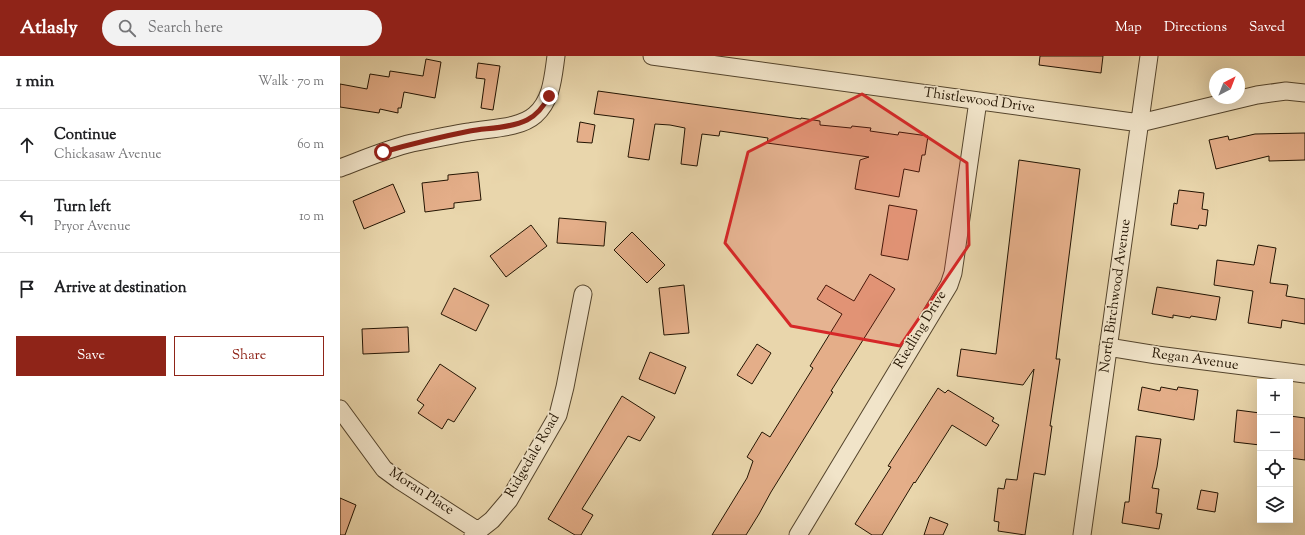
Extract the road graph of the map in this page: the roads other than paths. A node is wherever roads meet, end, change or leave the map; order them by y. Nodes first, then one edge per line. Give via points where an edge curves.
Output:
1 (556, 56) edge
2 (652, 56) edge
3 (1149, 56) edge
4 (1305, 93) edge
5 (978, 101) junction
6 (1140, 123) junction
7 (340, 168) edge
8 (583, 294) dead end
9 (1108, 347) junction
10 (1305, 374) edge
11 (340, 409) edge
12 (476, 533) edge
13 (798, 535) edge
14 (1082, 535) edge

1 - 7 street via 549,96 544,106 520,124 469,131 412,144
2 - 5 street, Thistlewood Drive
3 - 6 street, North Birchwood Avenue
4 - 6 street, Thistlewood Drive via 1286,91 1257,95
5 - 6 street, Thistlewood Drive
5 - 13 street, Riedling Drive via 949,285
6 - 9 street, North Birchwood Avenue
8 - 12 street, Ridgedale Road via 558,415 508,500 492,520
9 - 10 street, Regan Avenue
9 - 14 street, North Birchwood Avenue
11 - 12 street, Moran Place via 384,469

